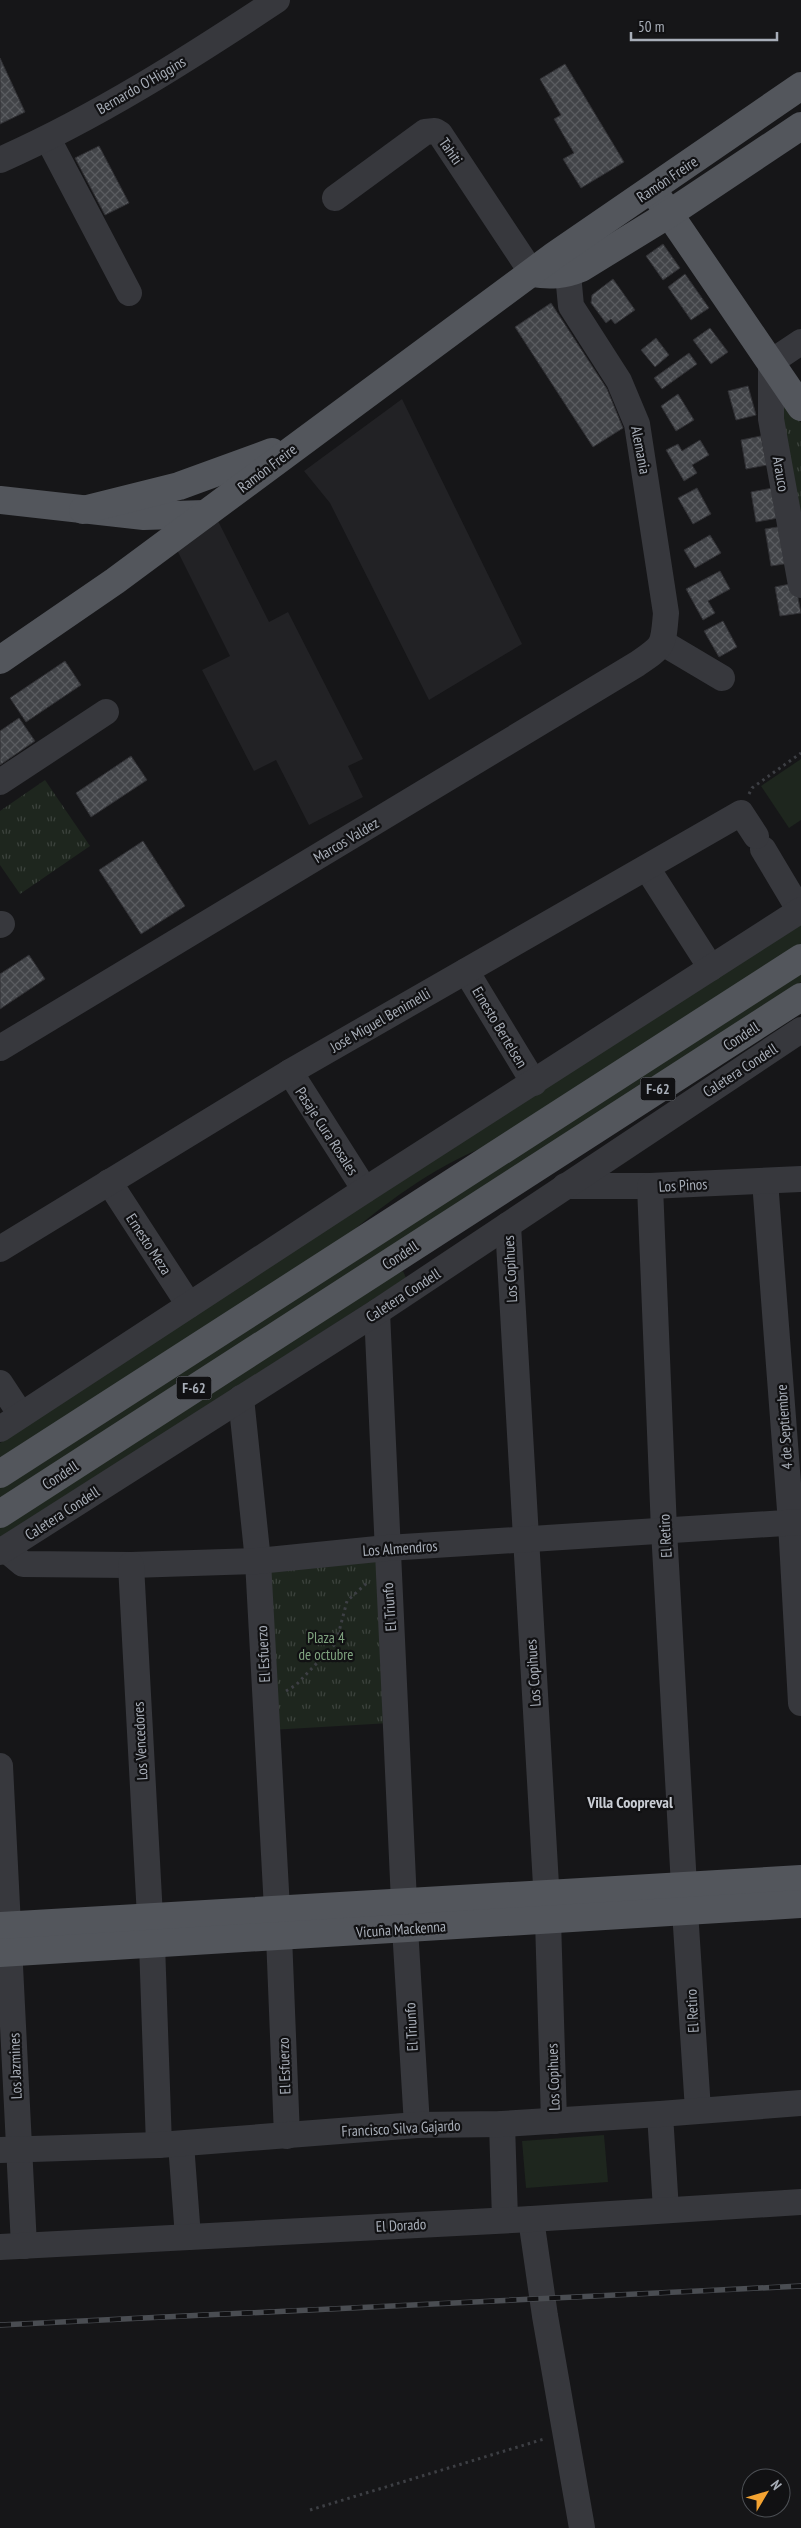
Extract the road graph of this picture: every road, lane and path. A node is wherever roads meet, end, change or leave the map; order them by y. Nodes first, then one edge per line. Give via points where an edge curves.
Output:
1 (277, 0) edge
2 (801, 86) edge
3 (801, 126) edge
4 (48, 139) junction
5 (0, 160) edge
6 (652, 189) junction
7 (335, 198) dead end
8 (669, 214) junction
9 (581, 237) junction
10 (532, 273) junction
11 (568, 274) junction
12 (129, 293) dead end
13 (801, 342) edge
14 (770, 362) junction
15 (801, 407) edge
16 (321, 427) junction
17 (0, 500) edge
18 (83, 510) junction
19 (205, 514) junction
20 (144, 516) junction
21 (155, 551) junction
22 (801, 585) edge
23 (663, 642) junction
24 (0, 660) edge
25 (722, 678) dead end
26 (106, 712) dead end
27 (801, 753) edge
28 (0, 782) edge
29 (742, 813) junction
30 (647, 868) junction
31 (800, 910) edge
32 (801, 958) edge
33 (711, 968) junction
34 (466, 971) junction
35 (801, 997) edge
36 (801, 1030) edge
37 (0, 1048) edge
38 (290, 1072) junction
39 (534, 1083) junction
40 (801, 1179) edge
41 (765, 1181) junction
42 (109, 1182) junction
43 (565, 1186) junction
44 (650, 1186) junction
45 (365, 1190) junction
46 (508, 1226) junction
47 (0, 1249) edge
48 (189, 1305) junction
49 (377, 1312) junction
50 (0, 1383) edge
51 (241, 1398) junction
52 (10, 1422) edge
53 (0, 1474) edge
54 (0, 1514) edge
55 (796, 1522) edge
56 (664, 1530) junction
57 (524, 1539) junction
58 (2, 1550) edge
59 (387, 1557) junction
60 (258, 1561) junction
61 (131, 1565) junction
62 (266, 1702) junction
63 (801, 1703) edge
64 (0, 1766) edge
65 (801, 1879) edge
66 (685, 1898) junction
67 (801, 1904) edge
68 (547, 1907) junction
69 (278, 1909) junction
70 (404, 1915) junction
71 (150, 1917) junction
72 (4, 1925) edge
73 (279, 1936) junction
74 (152, 1944) junction
75 (5, 1953) edge
76 (801, 2103) edge
77 (698, 2110) junction
78 (660, 2114) junction
79 (554, 2121) junction
80 (502, 2124) junction
81 (417, 2125) junction
82 (287, 2136) junction
83 (170, 2144) junction
84 (9, 2150) edge
85 (801, 2202) edge
86 (666, 2210) junction
87 (505, 2219) junction
88 (531, 2219) junction
89 (188, 2237) junction
90 (12, 2246) edge
91 (566, 2432) junction
92 (310, 2510) dead end
93 (582, 2528) edge

1 - 4 street, Bernardo O'Higgins via 199,52
2 - 6 main road, Ramón Freire
3 - 8 main road, Ramón Freire
4 - 5 street, Bernardo O'Higgins
4 - 12 street
6 - 8 main road
6 - 9 main road, Ramón Freire
7 - 10 street, Tahiti via 424,132 435,131
8 - 11 main road, Ramón Freire
8 - 14 main road
9 - 10 main road, Ramón Freire
9 - 11 main road via 570,258
10 - 11 main road, Ramón Freire via 548,276
10 - 16 main road, Ramón Freire
11 - 23 street, Alemania via 572,306 619,381 637,424 666,613
13 - 14 street
14 - 15 main road
14 - 22 street, Arauco via 772,419
16 - 18 main road via 269,454 134,499
16 - 19 main road, Ramón Freire
17 - 18 main road
18 - 20 main road
19 - 20 main road
19 - 21 main road, Ramón Freire
20 - 21 main road via 150,526
21 - 24 main road, Ramón Freire
23 - 25 street
23 - 37 street, Marcos Valdez via 637,664
26 - 28 street
27 - 29 path via 752,788
29 - 30 street, José Miguel Benimelli
29 - 31 street
30 - 33 street
30 - 34 street, José Miguel Benimelli
31 - 33 street
32 - 53 main road, F-62
33 - 39 street
34 - 38 street, José Miguel Benimelli
34 - 39 street, Ernesto Bertelsen
35 - 54 main road, Condell / F-62
36 - 43 street, Caletera Condell
38 - 42 street, José Miguel Benimelli
38 - 45 street, Pasaje Cura Rosales
39 - 45 street
40 - 41 street, Los Pinos
41 - 44 street, Los Pinos
41 - 55 street, 4 de Septiembre
42 - 47 street, José Miguel Benimelli
42 - 48 street, Ernesto Meza
43 - 44 street, Los Pinos
43 - 46 street, Caletera Condell
44 - 56 street, El Retiro
45 - 48 street
46 - 49 street, Caletera Condell
46 - 57 street, Los Copihues
48 - 52 street
49 - 51 street, Caletera Condell
49 - 59 street, El Triunfo
50 - 52 street
51 - 58 street, Caletera Condell
51 - 60 street, El Esfuerzo
55 - 56 street, Los Almendros
55 - 63 street, 4 de Septiembre
56 - 57 street, Los Almendros
56 - 66 street, El Retiro
57 - 59 street, Los Almendros
57 - 68 street, Los Copihues
58 - 61 street, Los Almendros via 23,1564
59 - 60 street, Los Almendros
59 - 62 path via 347,1601 336,1643 296,1685
59 - 70 street, El Triunfo via 398,1734
60 - 61 street, Los Almendros
60 - 62 street, El Esfuerzo
61 - 71 street, Los Vencedores
62 - 69 street, El Esfuerzo
64 - 72 street, Los Jazmines
65 - 66 main road, Vicuña Mackenna
66 - 67 main road, Vicuña Mackenna
66 - 68 main road, Vicuña Mackenna
66 - 77 street, El Retiro
68 - 70 main road, Vicuña Mackenna
68 - 79 street, Los Copihues
69 - 70 main road, Vicuña Mackenna
69 - 71 main road, Vicuña Mackenna
70 - 73 main road, Vicuña Mackenna
70 - 81 street, El Triunfo
71 - 72 main road, Vicuña Mackenna
72 - 75 street, Los Jazmines
73 - 74 main road, Vicuña Mackenna
73 - 82 street, El Esfuerzo
74 - 75 main road, Vicuña Mackenna
74 - 83 street
75 - 84 street, Los Jazmines
76 - 77 street, Francisco Silva Gajardo
77 - 78 street, Francisco Silva Gajardo
78 - 79 street, Francisco Silva Gajardo
78 - 86 street
79 - 80 street, Francisco Silva Gajardo
80 - 81 street, Francisco Silva Gajardo
80 - 87 street
81 - 82 street, Francisco Silva Gajardo
82 - 83 street, Francisco Silva Gajardo
83 - 84 street, Francisco Silva Gajardo
83 - 89 street
84 - 90 street, Los Jazmines
85 - 86 street, El Dorado
86 - 88 street, El Dorado
87 - 88 street, El Dorado
87 - 89 street, El Dorado
88 - 91 street
89 - 90 street, El Dorado
91 - 92 path
91 - 93 street

